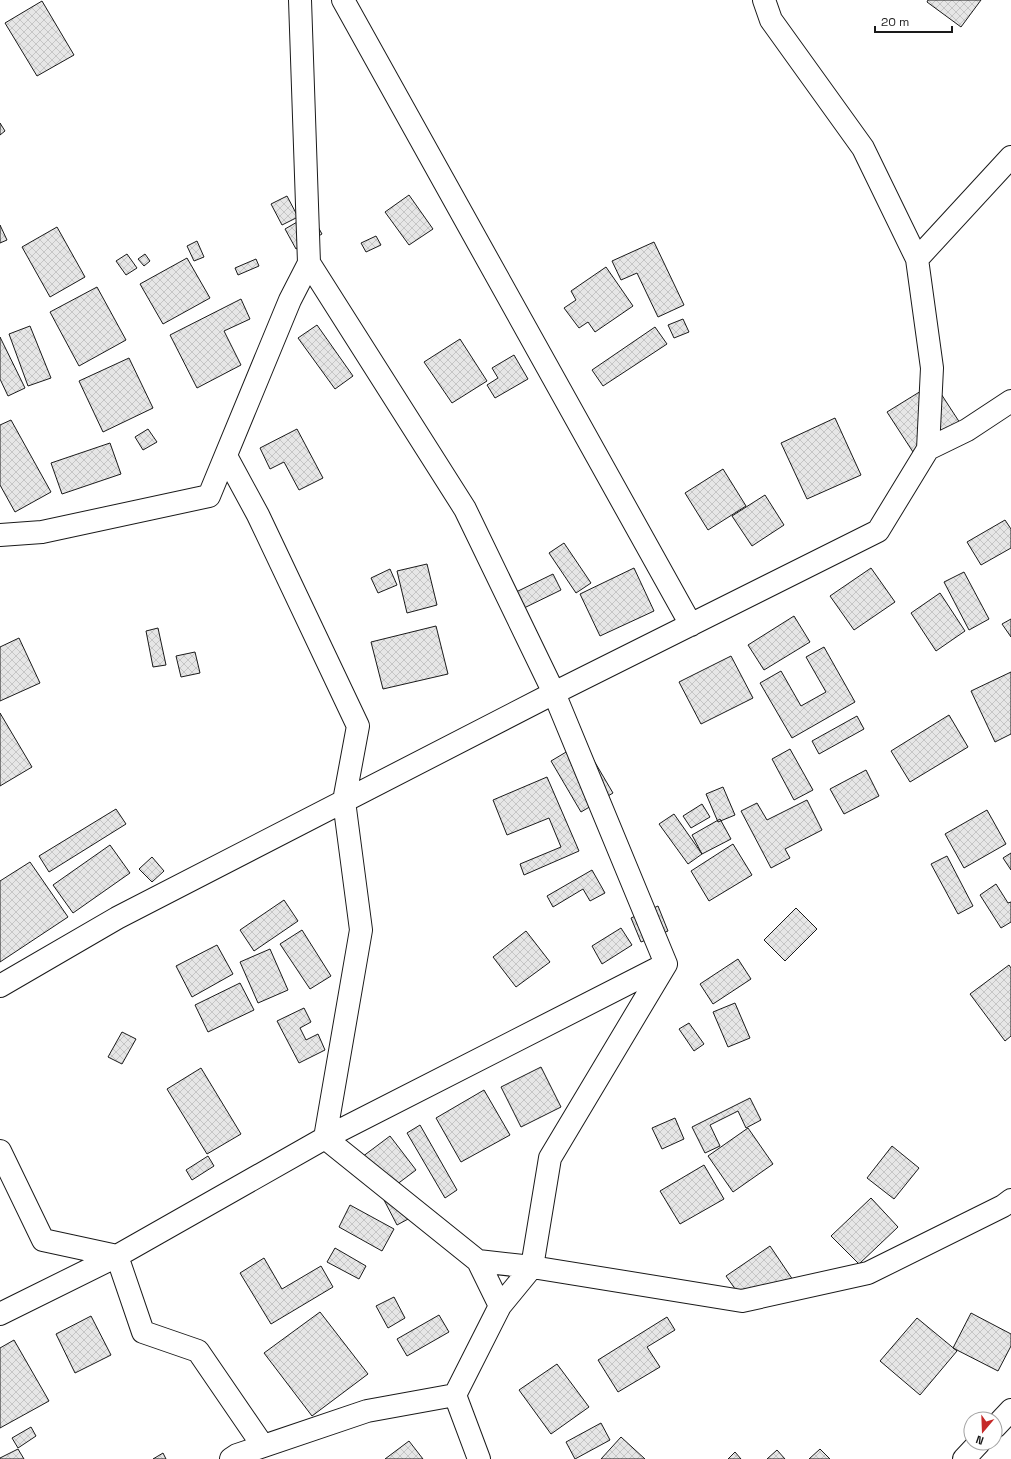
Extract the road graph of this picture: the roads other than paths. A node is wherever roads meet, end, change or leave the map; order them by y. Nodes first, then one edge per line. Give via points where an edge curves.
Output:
1 (300, 0) edge
2 (343, 0) edge
3 (764, 0) edge
4 (1011, 157) edge
5 (917, 259) junction
6 (309, 263) junction
7 (1011, 402) edge
8 (928, 449) junction
9 (226, 456) junction
10 (0, 535) edge
11 (691, 625) junction
12 (554, 693) junction
13 (344, 801) junction
14 (666, 964) junction
15 (0, 986) edge
16 (325, 1138) junction
17 (0, 1151) edge
18 (1008, 1207) edge
19 (117, 1256) junction
20 (478, 1261) junction
21 (532, 1267) junction
22 (500, 1306) junction
23 (0, 1314) edge
24 (455, 1395) junction
25 (1011, 1410) edge
26 (1003, 1418) edge
27 (263, 1446) junction
28 (972, 1451) edge
29 (231, 1459) edge
30 (479, 1459) edge
31 (964, 1459) edge

1 - 6 street
2 - 11 street
3 - 5 street via 771,20 863,148
4 - 5 street
5 - 8 street via 932,368
6 - 9 street via 290,300
6 - 12 street via 465,509
7 - 8 street via 967,430
8 - 11 street via 878,531
9 - 10 street via 209,496 42,532
9 - 13 street via 258,515 358,726
11 - 12 street
12 - 13 street
12 - 14 street
13 - 15 street via 117,918
13 - 16 street via 361,930
14 - 16 street
14 - 21 street via 550,1158
16 - 19 street
16 - 20 street
17 - 19 street via 43,1240
18 - 21 street via 868,1273 742,1301
19 - 23 street
19 - 27 street via 144,1332 198,1351
20 - 21 street
20 - 22 street
21 - 22 street
22 - 24 street
24 - 27 street via 367,1412
24 - 30 street
25 - 26 street
27 - 29 street
28 - 31 street

